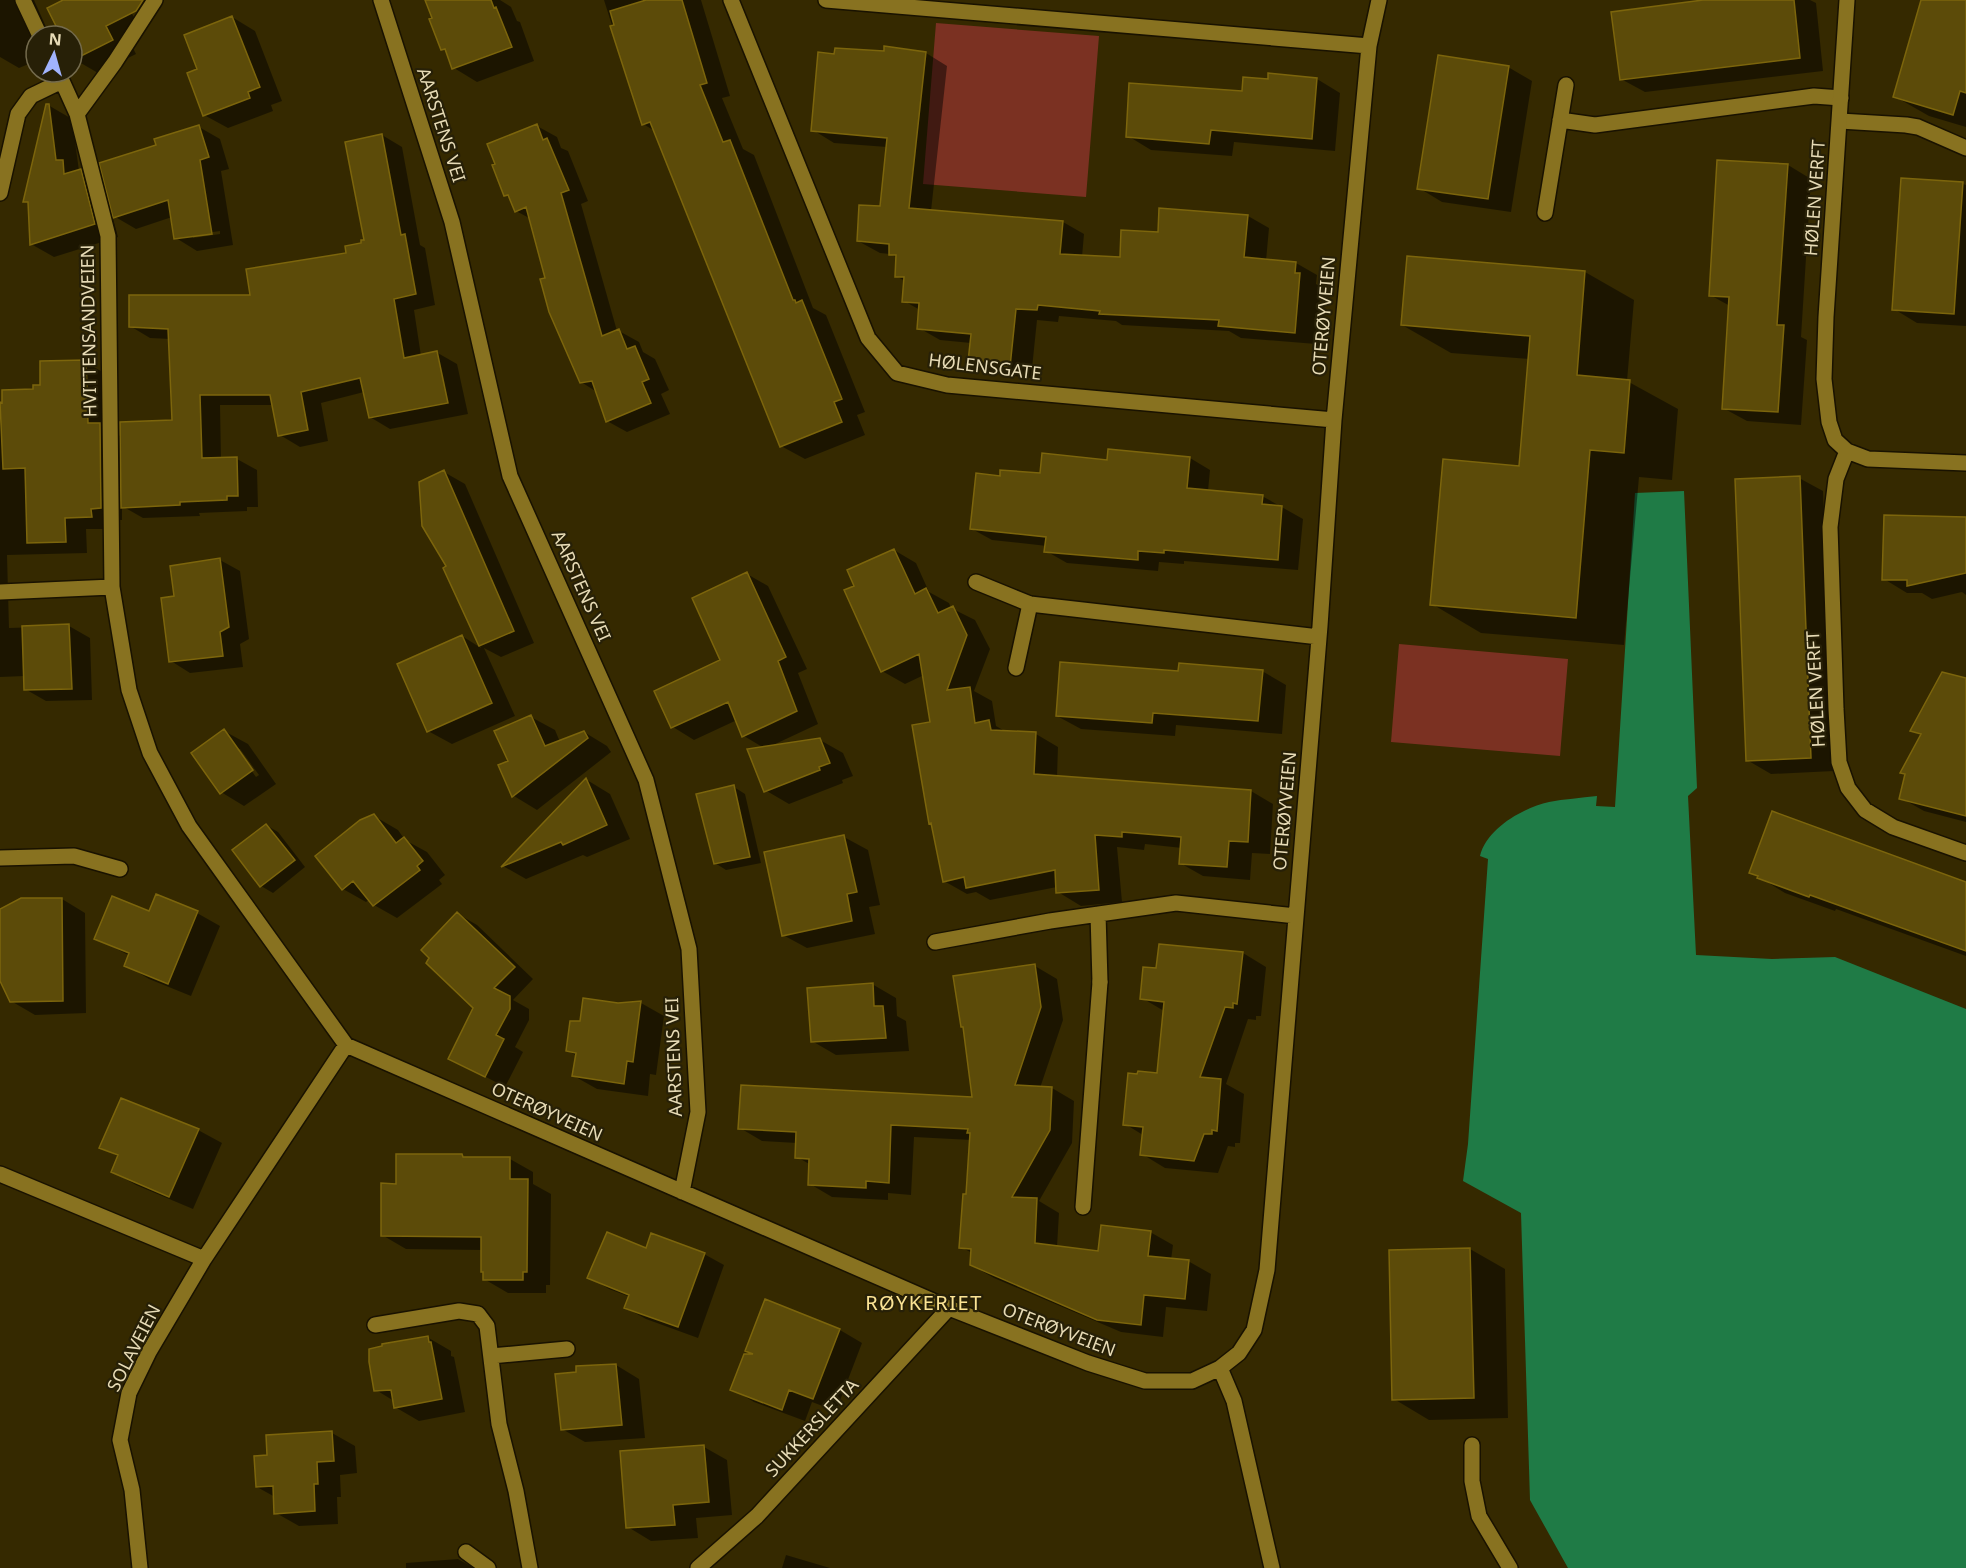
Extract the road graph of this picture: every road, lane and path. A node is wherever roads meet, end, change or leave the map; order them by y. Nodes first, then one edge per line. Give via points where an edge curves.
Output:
1 (23, 0) edge
2 (155, 0) edge
3 (381, 0) edge
4 (731, 0) edge
5 (826, 0) edge
6 (1379, 0) edge
7 (1847, 0) edge
8 (34, 24) edge
9 (1369, 46) junction
10 (49, 84) edge
11 (63, 84) edge
12 (1566, 84) dead end
13 (1841, 98) junction
14 (77, 114) junction
15 (1560, 120) junction
16 (1840, 122) junction
17 (1966, 148) edge
18 (0, 193) edge
19 (1545, 213) dead end
20 (1334, 420) junction
21 (1846, 451) junction
22 (1966, 463) edge
23 (976, 582) dead end
24 (112, 586) junction
25 (0, 592) edge
26 (1030, 604) junction
27 (1319, 637) junction
28 (1016, 668) dead end
29 (1966, 853) edge
30 (0, 858) edge
31 (120, 869) dead end
32 (1098, 914) junction
33 (1296, 916) junction
34 (935, 942) dead end
35 (346, 1045) junction
36 (0, 1174) edge
37 (682, 1192) junction
38 (1083, 1207) dead end
39 (204, 1259) junction
40 (949, 1308) junction
41 (375, 1325) dead end
42 (567, 1349) dead end
43 (491, 1356) junction
44 (1220, 1368) junction
45 (1472, 1445) dead end
46 (466, 1552) dead end
47 (140, 1568) edge
48 (488, 1568) edge
49 (530, 1568) edge
50 (698, 1568) edge
51 (1272, 1568) edge
52 (1510, 1568) edge

1 - 8 street
2 - 14 street
3 - 37 street, AARSTENS VEI via 452,222 510,476 646,780 672,881 689,949 698,1112
4 - 20 street, HØLENSGATE via 868,338 897,373 956,386
5 - 9 street
6 - 9 street, OTERØYVEIEN
7 - 13 street, HØLEN VERFT
9 - 20 street, OTERØYVEIEN
10 - 18 street, HVITTENSANDVEIEN via 31,96 18,114
11 - 14 street, HVITTENSANDVEIEN
12 - 15 street
13 - 15 street via 1814,96 1594,125
13 - 16 street, HØLEN VERFT
14 - 24 street, HVITTENSANDVEIEN via 108,236
15 - 19 street
16 - 17 street, HØLEN VERFT via 1918,127
16 - 21 street, HØLEN VERFT via 1824,379 1829,422 1835,441
20 - 27 street, OTERØYVEIEN
21 - 22 street via 1868,459
21 - 29 street, HØLEN VERFT via 1836,479 1830,527 1839,762 1848,788 1865,810 1893,827
23 - 26 street
24 - 25 street
24 - 35 street via 129,690 150,753 189,826
26 - 27 street
26 - 28 street
27 - 33 street, OTERØYVEIEN
30 - 31 street via 74,856
32 - 33 street via 1176,903
32 - 34 street
32 - 38 street via 1100,982
33 - 44 street, OTERØYVEIEN via 1267,1270 1254,1330 1239,1353
35 - 37 street, OTERØYVEIEN
35 - 39 street, SOLAVEIEN
36 - 39 street
37 - 40 street, OTERØYVEIEN
39 - 47 street, SOLAVEIEN via 129,1393 120,1440 132,1490
40 - 44 street, OTERØYVEIEN via 1088,1363 1145,1380 1192,1381
40 - 50 street, SUKKERSLETTA via 758,1516
41 - 43 street via 459,1311 478,1314 487,1326
42 - 43 street
43 - 49 street via 499,1424
44 - 51 street via 1234,1401
45 - 52 street via 1472,1481 1479,1516
46 - 48 street

